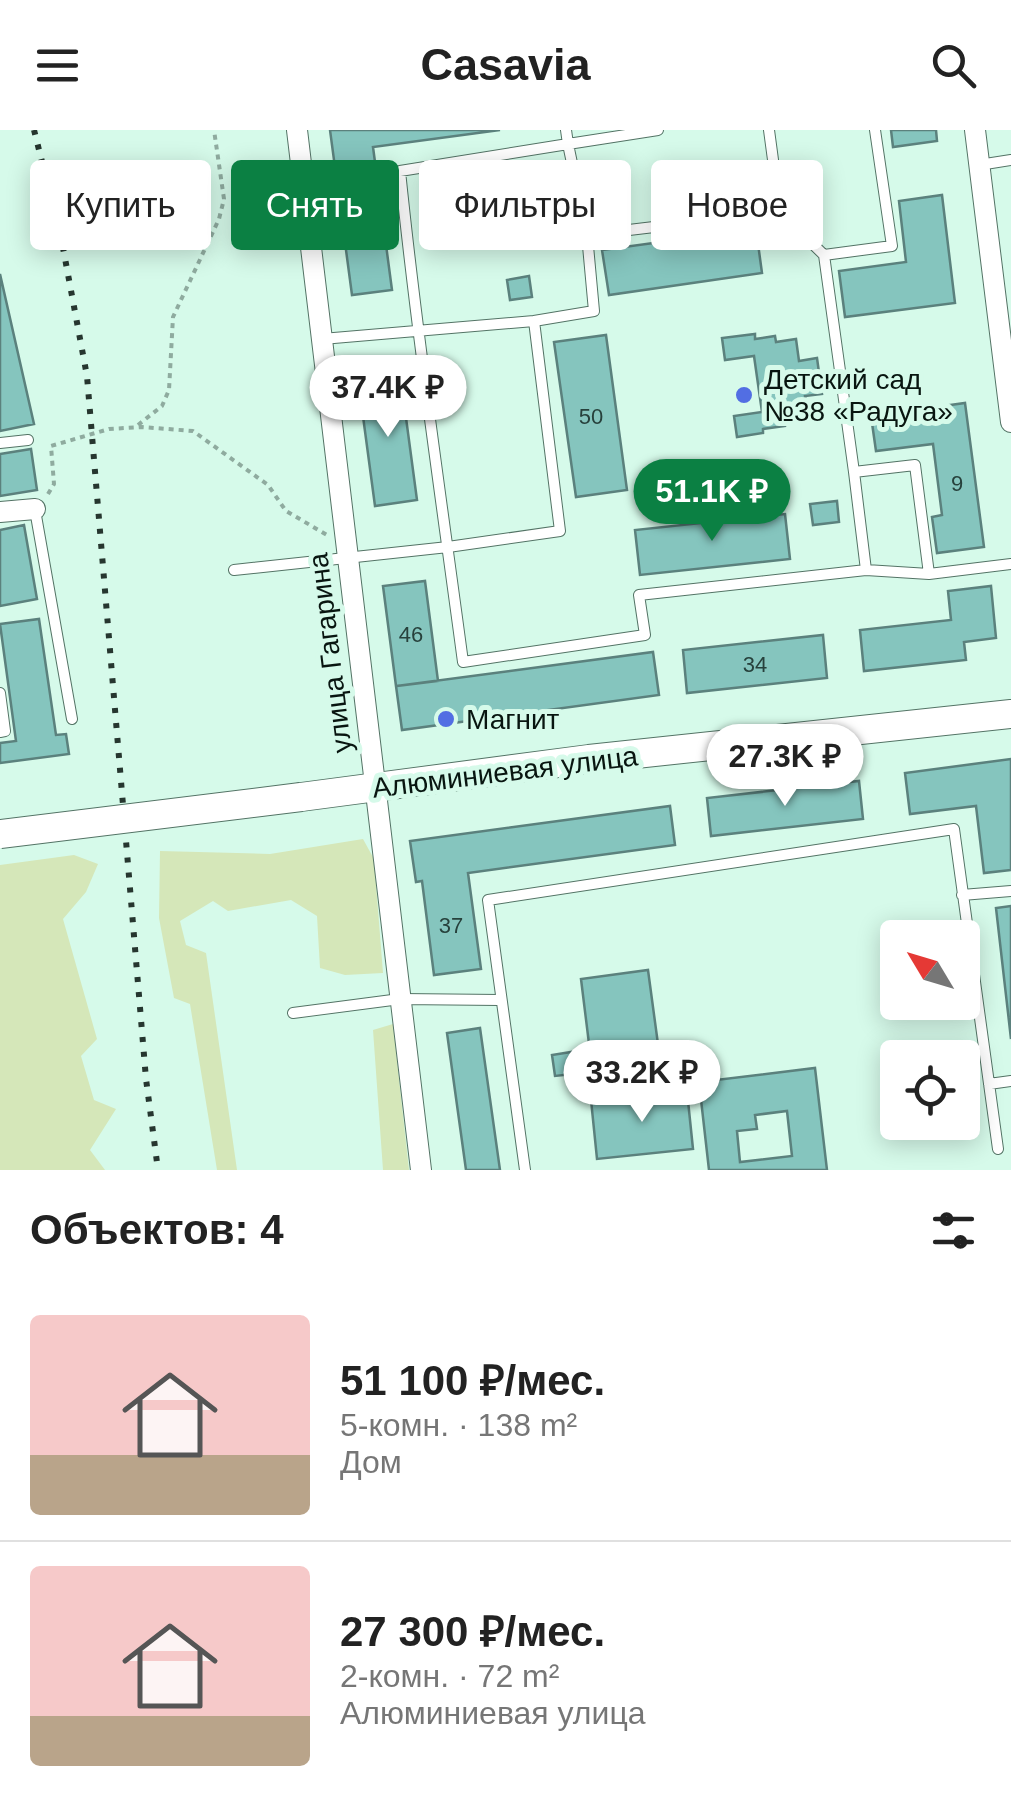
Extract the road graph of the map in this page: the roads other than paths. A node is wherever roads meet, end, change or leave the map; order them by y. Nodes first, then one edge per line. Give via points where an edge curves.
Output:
1 (297, 130) edge
2 (566, 130) edge
3 (658, 130) edge
4 (769, 130) edge
5 (875, 130) edge
6 (974, 130) edge
7 (568, 144) junction
8 (571, 160) edge
9 (773, 160) edge
10 (1011, 160) edge
11 (979, 165) junction
12 (587, 250) edge
13 (819, 250) edge
14 (824, 255) junction
15 (534, 320) junction
16 (416, 333) junction
17 (321, 339) junction
18 (1011, 422) edge
19 (28, 440) dead end
20 (0, 442) edge
21 (854, 472) junction
22 (35, 509) joint
23 (0, 512) edge
24 (448, 547) junction
25 (346, 551) junction
26 (1011, 564) edge
27 (234, 570) dead end
28 (866, 570) junction
29 (929, 574) junction
30 (0, 693) edge
31 (1011, 714) edge
32 (72, 719) dead end
33 (0, 732) edge
34 (374, 789) junction
35 (0, 834) edge
36 (1011, 890) edge
37 (962, 896) junction
38 (400, 998) junction
39 (500, 1000) junction
40 (294, 1013) dead end
41 (1011, 1081) edge
42 (989, 1084) junction
43 (998, 1149) dead end
44 (421, 1170) edge
45 (525, 1170) edge

1 - 17 street, улица Гагарина
2 - 7 lane
3 - 7 lane
4 - 9 lane
5 - 14 lane via 892,246
6 - 11 street
7 - 8 lane
7 - 16 lane via 400,170
10 - 11 lane
11 - 18 street
12 - 15 lane via 594,311
13 - 14 lane
14 - 21 lane
15 - 16 lane
15 - 24 lane via 560,530
16 - 17 lane
16 - 24 lane
17 - 25 street, улица Гагарина
19 - 20 lane
21 - 28 lane
21 - 29 lane via 915,464
22 - 23 street
22 - 32 lane
24 - 25 lane
24 - 28 lane via 464,662 645,635 640,595
25 - 27 lane
25 - 34 street, улица Гагарина
26 - 29 lane
28 - 29 lane
30 - 33 lane
31 - 34 main road, Алюминиевая улица
34 - 35 main road, Алюминиевая улица, bridge
34 - 38 street, улица Гагарина
36 - 37 lane
37 - 39 lane via 954,829 488,900
37 - 42 lane
38 - 39 lane
38 - 40 lane
38 - 44 street, улица Гагарина
39 - 45 lane
41 - 42 lane
42 - 43 lane

